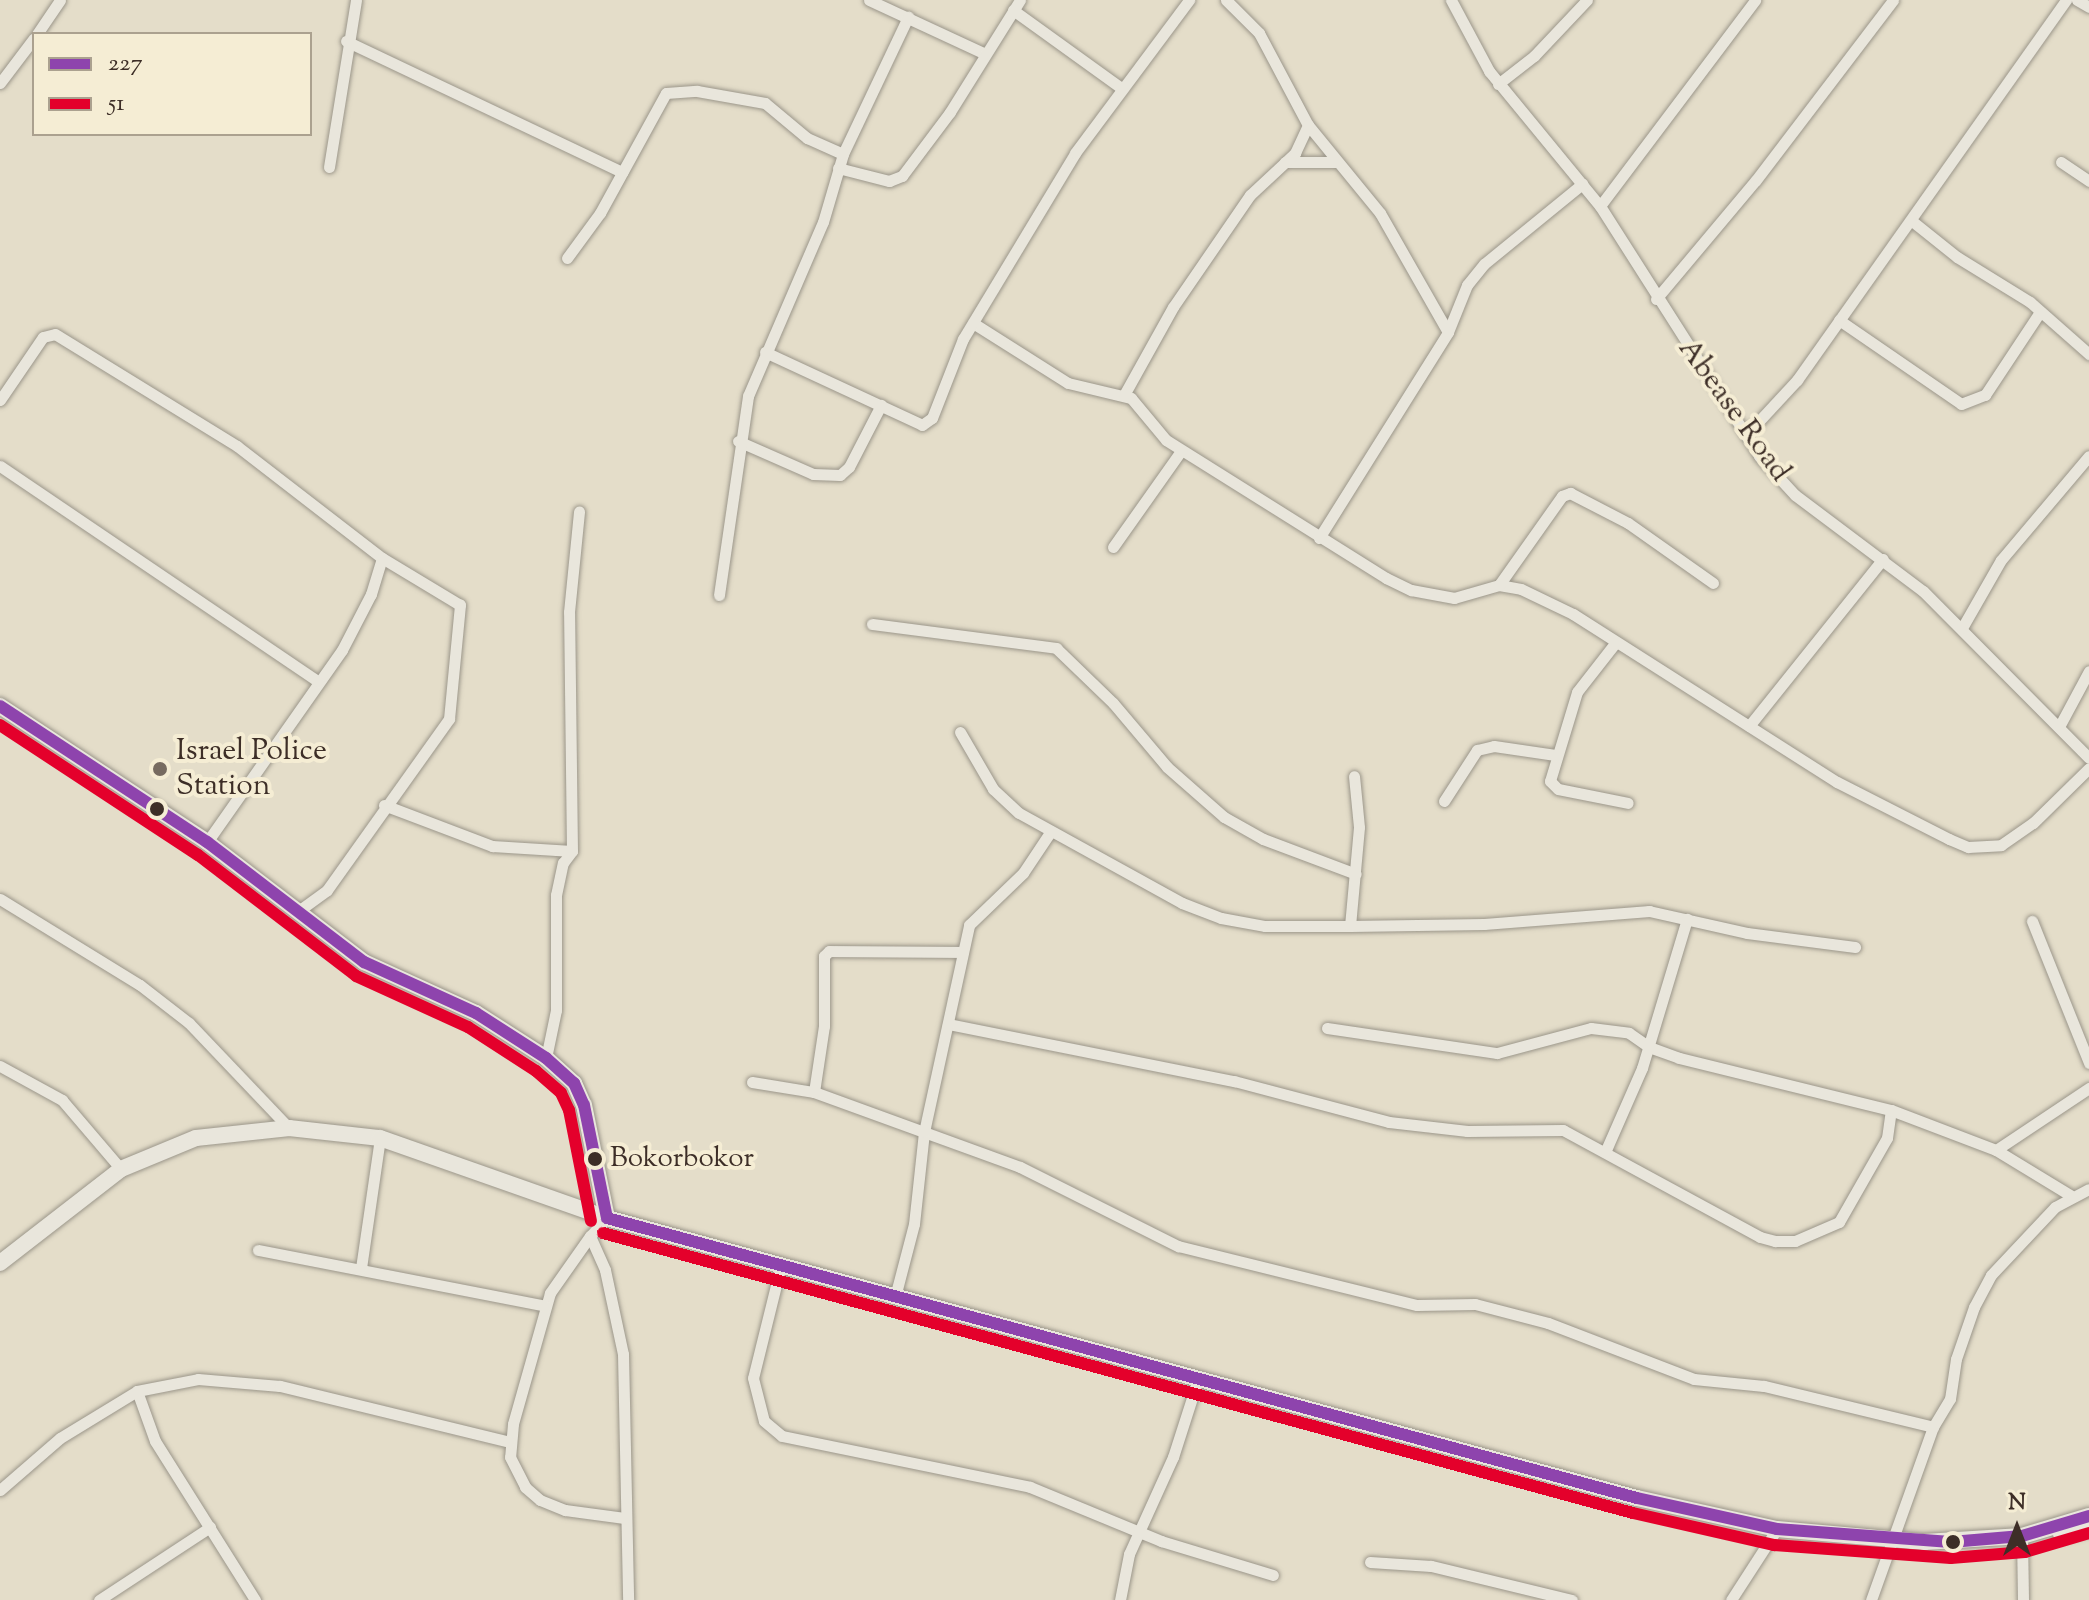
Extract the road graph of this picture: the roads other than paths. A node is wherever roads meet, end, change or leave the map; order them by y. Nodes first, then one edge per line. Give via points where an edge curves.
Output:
1 (60, 0) edge
2 (356, 0) edge
3 (869, 0) edge
4 (1189, 0) edge
5 (1226, 0) edge
6 (1451, 0) edge
7 (1587, 0) edge
8 (1755, 0) edge
9 (1893, 0) edge
10 (2066, 0) edge
11 (2077, 0) edge
12 (1016, 5) edge
13 (2089, 7) edge
14 (908, 17) junction
15 (38, 32) edge
16 (32, 40) edge
17 (346, 41) junction
18 (983, 53) junction
19 (0, 83) edge
20 (1498, 84) junction
21 (1121, 88) junction
22 (1308, 125) junction
23 (843, 154) junction
24 (1285, 162) junction
25 (1335, 162) junction
26 (2061, 162) dead end
27 (329, 167) dead end
28 (838, 168) junction
29 (622, 172) junction
30 (2089, 181) edge
31 (1582, 184) junction
32 (1600, 206) junction
33 (1912, 221) junction
34 (567, 258) dead end
35 (1656, 299) junction
36 (2040, 312) junction
37 (1839, 320) junction
38 (973, 323) junction
39 (1448, 332) junction
40 (765, 352) junction
41 (2089, 354) edge
42 (1124, 395) junction
43 (0, 400) edge
44 (881, 405) junction
45 (1746, 435) junction
46 (738, 441) junction
47 (1181, 451) junction
48 (2089, 456) edge
49 (0, 466) edge
50 (579, 511) dead end
51 (1319, 538) junction
52 (1113, 547) dead end
53 (382, 558) junction
54 (1883, 559) junction
55 (1713, 583) dead end
56 (1499, 585) junction
57 (719, 595) dead end
58 (872, 624) dead end
59 (1962, 628) junction
60 (1616, 642) junction
61 (2089, 671) edge
62 (319, 682) junction
63 (0, 706) edge
64 (2060, 725) junction
65 (1749, 726) junction
66 (960, 732) dead end
67 (1555, 755) junction
68 (2089, 758) edge
69 (2089, 768) edge
70 (1354, 776) dead end
71 (1444, 801) dead end
72 (1628, 803) dead end
73 (384, 805) junction
74 (1051, 831) junction
75 (207, 842) junction
76 (572, 851) junction
77 (1356, 874) junction
78 (0, 899) edge
79 (297, 912) junction
80 (1687, 919) junction
81 (2032, 921) dead end
82 (1350, 926) junction
83 (1855, 947) dead end
84 (963, 952) junction
85 (948, 1024) junction
86 (1327, 1028) dead end
87 (1649, 1047) junction
88 (546, 1058) junction
89 (2089, 1063) edge
90 (0, 1066) edge
91 (752, 1082) dead end
92 (2089, 1088) edge
93 (814, 1092) junction
94 (1891, 1110) junction
95 (289, 1128) junction
96 (924, 1132) junction
97 (380, 1138) junction
98 (1606, 1150) junction
99 (1996, 1150) junction
100 (121, 1169) junction
101 (2089, 1189) edge
102 (2070, 1195) junction
103 (607, 1218) junction
104 (590, 1236) junction
105 (258, 1250) dead end
106 (0, 1263) edge
107 (781, 1265) junction
108 (361, 1268) junction
109 (896, 1293) junction
110 (546, 1306) junction
111 (1199, 1376) junction
112 (137, 1391) junction
113 (1933, 1427) junction
114 (509, 1442) junction
115 (0, 1490) edge
116 (2089, 1516) edge
117 (624, 1518) junction
118 (210, 1527) junction
119 (2089, 1528) edge
120 (1777, 1529) junction
121 (1143, 1531) junction
122 (2029, 1534) junction
123 (1889, 1541) junction
124 (1370, 1562) dead end
125 (1273, 1575) dead end
126 (99, 1600) edge
127 (255, 1600) edge
128 (628, 1600) edge
129 (1120, 1600) edge
130 (1572, 1600) edge
131 (1731, 1600) edge
132 (1871, 1600) edge
133 (2023, 1600) edge

1 - 15 street
2 - 17 street
3 - 14 street
4 - 21 street
5 - 22 street via 1259,33
6 - 20 street, Abease Road
7 - 20 street via 1534,56
8 - 32 street
9 - 35 street via 1756,180
10 - 33 street
11 - 13 street
12 - 18 street
12 - 21 street
14 - 18 street
14 - 23 street
16 - 19 street
17 - 27 street
17 - 29 street
18 - 28 street via 950,112 902,176 889,181
20 - 31 street, Abease Road
21 - 38 street via 1075,153
22 - 24 street
22 - 25 street
23 - 28 street
23 - 29 street via 807,138 765,103 680,91 658,101
24 - 25 street
24 - 42 street via 1232,220 1158,330
25 - 39 street via 1380,213
26 - 30 street
28 - 40 street via 823,222
29 - 34 street
31 - 32 street, Abease Road
31 - 39 street via 1484,264 1467,285
32 - 35 street, Abease Road
33 - 36 street
33 - 37 street
35 - 45 street, Abease Road
36 - 37 street via 1985,395 1961,404
36 - 41 street
37 - 45 street via 1797,380
38 - 42 street via 1053,375
38 - 44 street via 932,418 922,425
39 - 51 street
40 - 44 street
40 - 46 street
42 - 47 street
43 - 53 street via 43,337 55,334 237,446
44 - 46 street via 840,475 813,474
45 - 54 street, Abease Road via 1795,495
46 - 57 street
47 - 51 street
47 - 52 street
48 - 59 street via 2001,560
49 - 62 street
50 - 76 street via 569,612
51 - 56 street via 1417,591 1454,598
53 - 62 street via 364,609
53 - 73 street via 454,597 462,615 449,719
54 - 59 street, Abease Road
54 - 65 street
55 - 56 street via 1628,523 1570,493 1562,496
56 - 60 street via 1550,602
58 - 77 street via 1056,648 1113,703 1167,767 1224,817 1263,839
59 - 64 street, Abease Road
60 - 65 street
60 - 67 street via 1581,684
61 - 64 street
62 - 75 street
63 - 75 street
64 - 68 street, Abease Road
65 - 69 street via 1837,782 1968,847 2001,845 2016,836
66 - 74 street via 1000,798
67 - 71 street via 1494,746 1477,750
67 - 72 street via 1551,787
70 - 77 street
73 - 76 street via 492,846
73 - 79 street via 327,890
74 - 82 street via 1221,918 1265,926
74 - 84 street via 1023,873 976,914
75 - 79 street
76 - 88 street via 563,863 556,895 556,1010
77 - 82 street
78 - 95 street via 140,985 177,1014 220,1051
79 - 88 street via 377,969 465,1007
80 - 82 street via 1649,911 1484,924
80 - 83 street via 1778,939
80 - 87 street
81 - 89 street
84 - 85 street
84 - 93 street via 829,951 824,956 822,1044
85 - 96 street
85 - 98 street via 1234,1081 1389,1122 1467,1131 1541,1127 1580,1136
86 - 87 street via 1509,1053 1605,1028 1629,1033
87 - 94 street
87 - 98 street
88 - 103 street via 574,1083 584,1105
90 - 100 street via 62,1100
91 - 93 street
92 - 99 street
93 - 96 street
94 - 98 street via 1887,1138 1858,1197 1839,1222 1795,1241 1760,1237
94 - 99 street
95 - 97 street
95 - 100 street via 196,1138
96 - 109 street via 914,1224
96 - 113 street via 1059,1183 1178,1246 1417,1305 1475,1304 1548,1323 1675,1373 1764,1386
97 - 103 street
97 - 108 street
99 - 102 street
100 - 106 street
101 - 102 street
102 - 113 street via 1991,1275 1969,1320 1950,1399
103 - 104 street
103 - 107 street
104 - 110 street via 554,1284
104 - 117 street via 605,1270 623,1354
105 - 108 street
107 - 109 street
107 - 121 street via 753,1378 764,1421 782,1436 1030,1487
108 - 110 street
109 - 111 street
110 - 114 street
111 - 120 street via 1637,1498
111 - 121 street
112 - 114 street via 198,1379 280,1386
112 - 115 street via 60,1438
112 - 118 street via 155,1441
113 - 123 street
114 - 117 street via 515,1473 540,1500 565,1510
116 - 122 street
117 - 128 street
118 - 126 street
118 - 127 street
119 - 122 street via 2055,1536
120 - 123 street
120 - 131 street
121 - 125 street via 1188,1551
121 - 129 street via 1129,1554
122 - 123 street
122 - 133 street
123 - 132 street
124 - 130 street via 1431,1566

